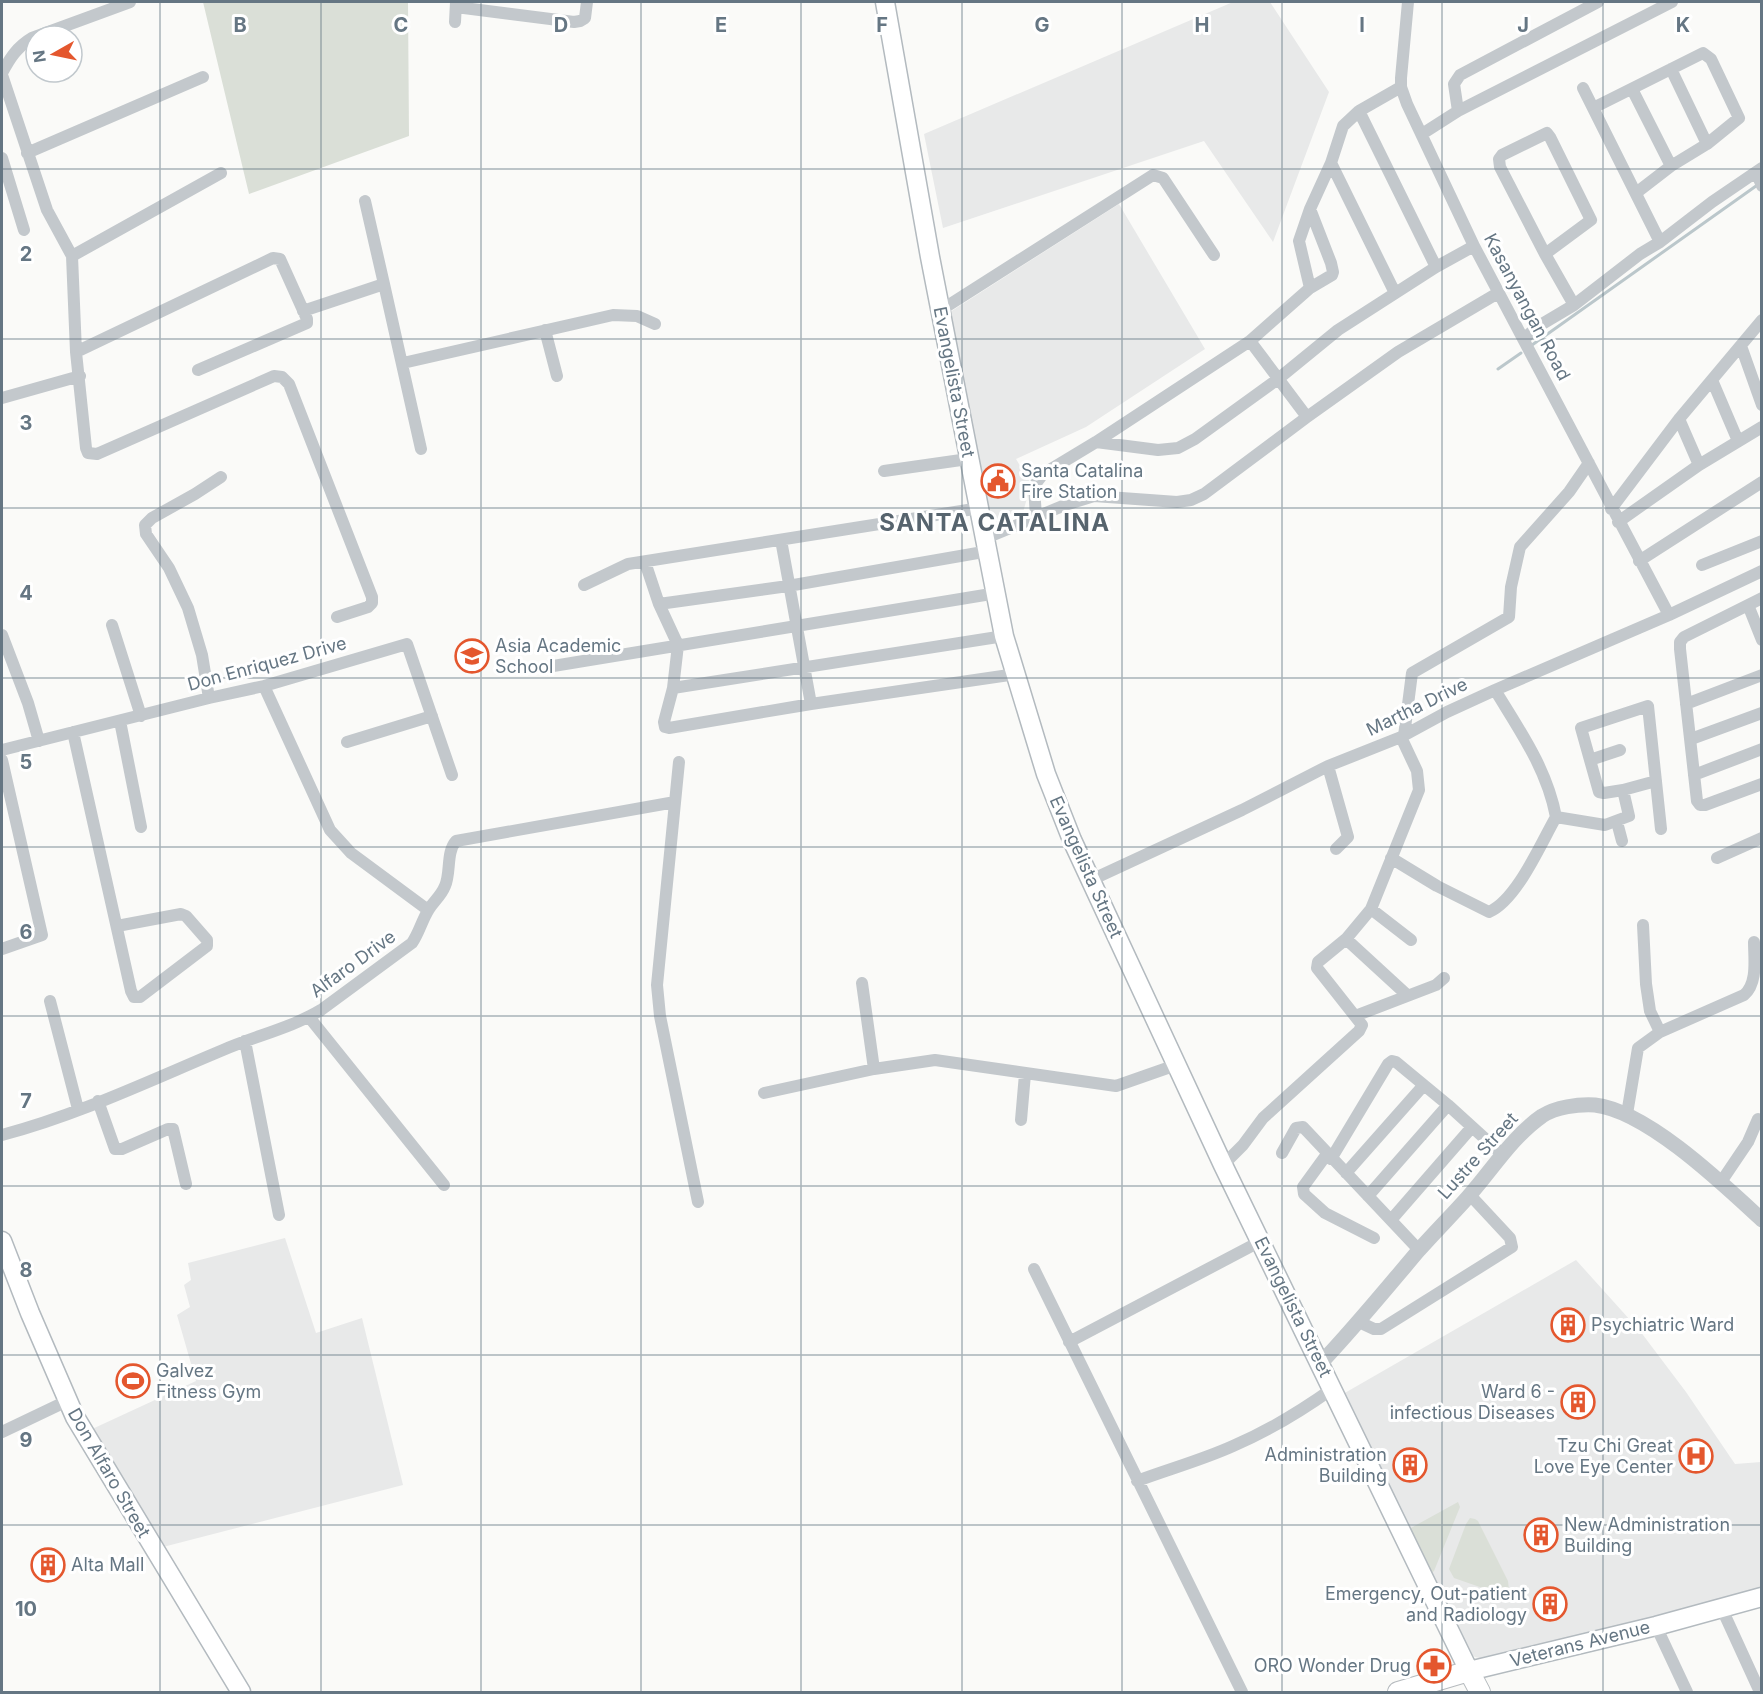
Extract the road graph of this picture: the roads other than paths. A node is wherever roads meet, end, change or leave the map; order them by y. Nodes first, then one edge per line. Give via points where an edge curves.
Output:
1 (130, 2) edge
2 (587, 2) edge
3 (885, 2) edge
4 (1408, 2) edge
5 (1598, 2) edge
6 (1672, 2) edge
7 (456, 4) edge
8 (485, 6) edge
9 (455, 22) dead end
10 (1671, 69) junction
11 (2, 74) edge
12 (203, 78) dead end
13 (1401, 87) junction
14 (1583, 88) dead end
15 (1632, 89) junction
16 (1593, 108) junction
17 (1359, 111) junction
18 (1458, 111) junction
19 (1422, 134) junction
20 (1707, 144) junction
21 (27, 153) junction
22 (2, 158) edge
23 (1331, 163) junction
24 (1671, 166) junction
25 (1759, 170) edge
26 (221, 173) dead end
27 (1761, 186) edge
28 (1636, 193) junction
29 (365, 201) dead end
30 (1310, 208) junction
31 (24, 230) dead end
32 (1660, 242) junction
33 (1474, 246) junction
34 (1545, 254) junction
35 (1214, 255) dead end
36 (72, 256) junction
37 (1436, 267) junction
38 (384, 284) junction
39 (1310, 288) junction
40 (1395, 293) junction
41 (1498, 293) junction
42 (1574, 305) junction
43 (941, 310) junction
44 (303, 311) junction
45 (1761, 320) edge
46 (655, 324) dead end
47 (545, 330) junction
48 (1524, 339) junction
49 (1250, 341) junction
50 (1742, 346) junction
51 (76, 352) junction
52 (403, 363) junction
53 (198, 370) dead end
54 (80, 376) junction
55 (556, 376) dead end
56 (1278, 379) junction
57 (1712, 380) junction
58 (2, 399) edge
59 (1761, 405) edge
60 (1306, 417) junction
61 (1679, 419) junction
62 (1761, 427) edge
63 (1738, 441) junction
64 (1096, 442) junction
65 (421, 449) dead end
66 (968, 459) junction
67 (1589, 463) junction
68 (1699, 465) junction
69 (884, 471) dead end
70 (221, 477) dead end
71 (1761, 482) edge
72 (980, 508) junction
73 (1611, 509) junction
74 (1036, 517) junction
75 (1618, 522) junction
76 (781, 540) junction
77 (1761, 541) edge
78 (987, 545) junction
79 (1639, 561) junction
80 (645, 562) junction
81 (1702, 565) dead end
82 (1761, 571) edge
83 (584, 585) dead end
84 (788, 586) junction
85 (997, 593) junction
86 (1761, 598) edge
87 (659, 604) junction
88 (1748, 605) junction
89 (1669, 615) junction
90 (338, 617) dead end
91 (112, 625) dead end
92 (796, 627) junction
93 (2, 635) edge
94 (1004, 636) junction
95 (1761, 639) edge
96 (678, 645) junction
97 (803, 667) junction
98 (541, 668) dead end
99 (1016, 674) junction
100 (1761, 675) edge
101 (264, 686) junction
102 (673, 688) junction
103 (1495, 690) junction
104 (209, 698) junction
105 (811, 704) junction
106 (1686, 704) junction
107 (1761, 713) edge
108 (141, 716) junction
109 (432, 716) junction
110 (120, 721) junction
111 (73, 732) junction
112 (1403, 736) junction
113 (1690, 739) junction
114 (39, 741) junction
115 (347, 742) dead end
116 (1761, 749) edge
117 (2, 750) edge
118 (1620, 750) dead end
119 (2, 760) edge
120 (1590, 760) junction
121 (679, 762) dead end
122 (1328, 766) junction
123 (452, 775) dead end
124 (1694, 775) junction
125 (1656, 781) junction
126 (1761, 784) edge
127 (1623, 790) junction
128 (675, 802) junction
129 (1556, 817) junction
130 (1617, 822) junction
131 (141, 827) dead end
132 (1661, 830) dead end
133 (1761, 838) edge
134 (1622, 841) dead end
135 (1336, 849) dead end
136 (1391, 858) junction
137 (1717, 858) dead end
138 (1090, 880) junction
139 (1371, 909) junction
140 (428, 910) junction
141 (1644, 925) dead end
142 (117, 926) junction
143 (1346, 939) junction
144 (1411, 940) dead end
145 (1754, 942) dead end
146 (2, 949) edge
147 (1444, 978) dead end
148 (862, 983) dead end
149 (1407, 995) junction
150 (50, 1001) dead end
151 (1355, 1016) junction
152 (309, 1017) junction
153 (1660, 1032) junction
154 (245, 1041) junction
155 (1176, 1065) junction
156 (874, 1068) junction
157 (1025, 1074) junction
158 (1423, 1086) junction
159 (764, 1093) dead end
160 (98, 1101) junction
161 (1448, 1105) junction
162 (78, 1109) junction
163 (1627, 1114) junction
164 (1758, 1119) dead end
165 (1021, 1120) dead end
166 (1472, 1127) junction
167 (2, 1135) edge
168 (1282, 1153) dead end
169 (1503, 1155) junction
170 (1329, 1156) junction
171 (1223, 1165) junction
172 (1346, 1173) junction
173 (1721, 1182) junction
174 (186, 1184) dead end
175 (444, 1185) dead end
176 (1470, 1195) junction
177 (1368, 1196) junction
178 (698, 1202) dead end
179 (279, 1215) dead end
180 (1392, 1220) junction
181 (1761, 1220) edge
182 (1374, 1238) dead end
183 (2, 1241) edge
184 (1261, 1241) junction
185 (1419, 1250) junction
186 (1034, 1269) dead end
187 (1359, 1322) junction
188 (1069, 1342) junction
189 (1320, 1364) junction
190 (1332, 1389) junction
191 (67, 1401) junction
192 (2, 1432) edge
193 (1137, 1481) junction
194 (1761, 1597) edge
195 (1722, 1609) junction
196 (1656, 1626) junction
197 (1469, 1671) junction
198 (241, 1692) edge
199 (1242, 1692) edge
200 (1398, 1692) edge
201 (1480, 1692) edge
202 (1687, 1692) edge
203 (1760, 1692) edge

1 - 11 street via 32,38 10,57
2 - 8 street via 585,18 574,22
3 - 43 main road, Evangelista Street
4 - 13 street, Kasanyangan Road
5 - 18 street via 1460,75 1454,84
6 - 18 street
7 - 8 street
7 - 9 street
10 - 15 street
10 - 20 street
10 - 20 street via 1702,53 1708,55 1737,112 1736,122
11 - 21 street
12 - 21 street
13 - 17 street
13 - 19 street, Kasanyangan Road
14 - 16 street
15 - 16 street
15 - 24 street
16 - 28 street
17 - 23 street via 1343,126
17 - 37 street
18 - 19 street
19 - 33 street, Kasanyangan Road
20 - 24 street
21 - 36 street via 47,210
22 - 31 street
23 - 30 street
23 - 40 street
24 - 28 street
25 - 27 street
25 - 32 street
26 - 36 street
28 - 32 street
29 - 38 street
30 - 39 street via 1299,241
30 - 39 street via 1333,272
32 - 42 street
33 - 37 street
33 - 41 street, Kasanyangan Road
34 - 34 street via 1498,159 1547,133 1591,220
34 - 42 street
35 - 43 street via 1164,178 1153,175
36 - 51 street
37 - 40 street
38 - 44 street
38 - 52 street
39 - 49 street
40 - 56 street via 1338,330
41 - 48 street, Kasanyangan Road
41 - 60 street via 1398,352
42 - 48 street
43 - 66 main road, Evangelista Street
44 - 51 street via 280,259 273,258
44 - 53 street via 307,319 304,325
45 - 50 street
46 - 47 street via 637,316 613,315
47 - 52 street
47 - 55 street
48 - 67 street, Kasanyangan Road
49 - 56 street
49 - 64 street
50 - 57 street
50 - 59 street
51 - 54 street
52 - 65 street
54 - 58 street
54 - 90 street via 86,448 93,455 274,376 282,377 289,384 372,597 368,607
56 - 60 street
56 - 64 street via 1178,448 1158,450
57 - 61 street
57 - 63 street
60 - 74 street via 1191,500 1094,496
61 - 68 street
61 - 73 street
62 - 63 street
63 - 68 street
64 - 74 street via 1037,481
66 - 69 street
66 - 72 main road, Evangelista Street
67 - 73 street, Kasanyangan Road
67 - 112 street via 1520,547 1509,617 1412,673
68 - 75 street
70 - 104 street via 145,525 146,534 169,568 188,608
71 - 79 street
72 - 76 street
72 - 78 main road, Evangelista Street
73 - 75 street, Kasanyangan Road
74 - 78 street
75 - 79 street, Kasanyangan Road
76 - 80 street
76 - 84 street
77 - 81 street
78 - 84 street
78 - 85 main road, Evangelista Street
79 - 89 street, Kasanyangan Road
80 - 83 street via 622,566
80 - 87 street
82 - 89 street, Martha Drive
84 - 87 street
84 - 92 street
85 - 92 street
85 - 94 main road, Evangelista Street
86 - 88 street
87 - 96 street
88 - 95 street
88 - 106 street via 1680,642
89 - 103 street, Martha Drive
91 - 108 street
92 - 96 street
92 - 97 street
93 - 114 street
94 - 97 street
94 - 99 main road, Evangelista Street
96 - 98 street
96 - 102 street
97 - 102 street
97 - 105 street
99 - 105 street
99 - 138 main road, Evangelista Street via 1046,774
100 - 106 street
101 - 104 street, Don Enriquez Drive
101 - 109 street, Don Enriquez Drive via 407,644
101 - 140 street via 330,830 351,853
102 - 105 street via 664,722 669,728
103 - 112 street, Martha Drive
103 - 129 street via 1542,770
104 - 108 street, Don Enriquez Drive
106 - 113 street
107 - 113 street
108 - 110 street, Don Enriquez Drive
109 - 115 street
109 - 123 street, Don Enriquez Drive
110 - 111 street, Don Enriquez Drive
110 - 131 street
111 - 114 street, Don Enriquez Drive
111 - 142 street
112 - 122 street, Martha Drive
112 - 136 street via 1417,771 1419,790
113 - 124 street
114 - 117 street, Don Enriquez Drive
116 - 124 street
118 - 120 street
119 - 146 street via 42,935
120 - 125 street via 1581,729 1648,706
120 - 127 street via 1599,792
121 - 128 street
122 - 135 street via 1348,837
122 - 138 street, Martha Drive
124 - 126 street via 1700,805
125 - 127 street
125 - 132 street
127 - 130 street via 1629,816
128 - 140 street, Alfaro Drive via 456,841 446,885
128 - 178 street via 657,985
129 - 130 street via 1605,825
129 - 136 street via 1512,895 1489,912
130 - 134 street
133 - 137 street
136 - 139 street
138 - 155 main road, Evangelista Street
139 - 143 street
139 - 144 street
140 - 152 street, Alfaro Drive via 412,943
141 - 153 street via 1650,1011
142 - 142 street via 181,914 207,940 207,946 137,998 131,991
143 - 149 street
143 - 151 street via 1318,962 1317,968
145 - 153 street via 1750,990
147 - 149 street via 1436,985
148 - 156 street
149 - 151 street
150 - 162 street
151 - 171 street via 1362,1025 1359,1031 1263,1118
152 - 154 street, Alfaro Drive
152 - 175 street
153 - 163 street via 1638,1048
154 - 160 street, Alfaro Drive
154 - 179 street
155 - 157 street via 1116,1086
155 - 171 main road, Evangelista Street
156 - 157 street via 935,1060
156 - 159 street
157 - 165 street
158 - 161 street
158 - 170 street via 1392,1061
158 - 172 street
160 - 162 street, Alfaro Drive
160 - 174 street via 115,1149 173,1129
161 - 166 street
161 - 177 street
162 - 167 street, Alfaro Drive
163 - 169 street, Lustre Street via 1594,1105 1557,1109 1532,1124
163 - 173 street, Lustre Street via 1649,1126
164 - 173 street via 1748,1142
166 - 169 street
166 - 180 street
168 - 170 street via 1300,1126
169 - 176 street, Lustre Street
170 - 172 street
170 - 182 street via 1303,1187 1304,1194 1325,1213
171 - 184 main road, Evangelista Street
172 - 177 street
173 - 181 street, Lustre Street
176 - 185 street, Lustre Street
176 - 187 street via 1510,1238 1512,1247 1381,1329
177 - 180 street
180 - 185 street
183 - 191 main road, Don Alfaro Street
184 - 188 street
184 - 189 main road, Evangelista Street
185 - 187 street, Lustre Street
186 - 188 street
187 - 189 street, Lustre Street
188 - 193 street
189 - 190 main road, Evangelista Street
190 - 193 street via 1247,1440
190 - 197 main road, Evangelista Street
191 - 192 street
191 - 198 main road, Don Alfaro Street
193 - 199 street
194 - 195 main road, Veterans Avenue
195 - 196 main road, Veterans Avenue
195 - 203 street
196 - 197 main road, Veterans Avenue
196 - 202 street
197 - 200 main road, Veterans Avenue
197 - 201 main road

